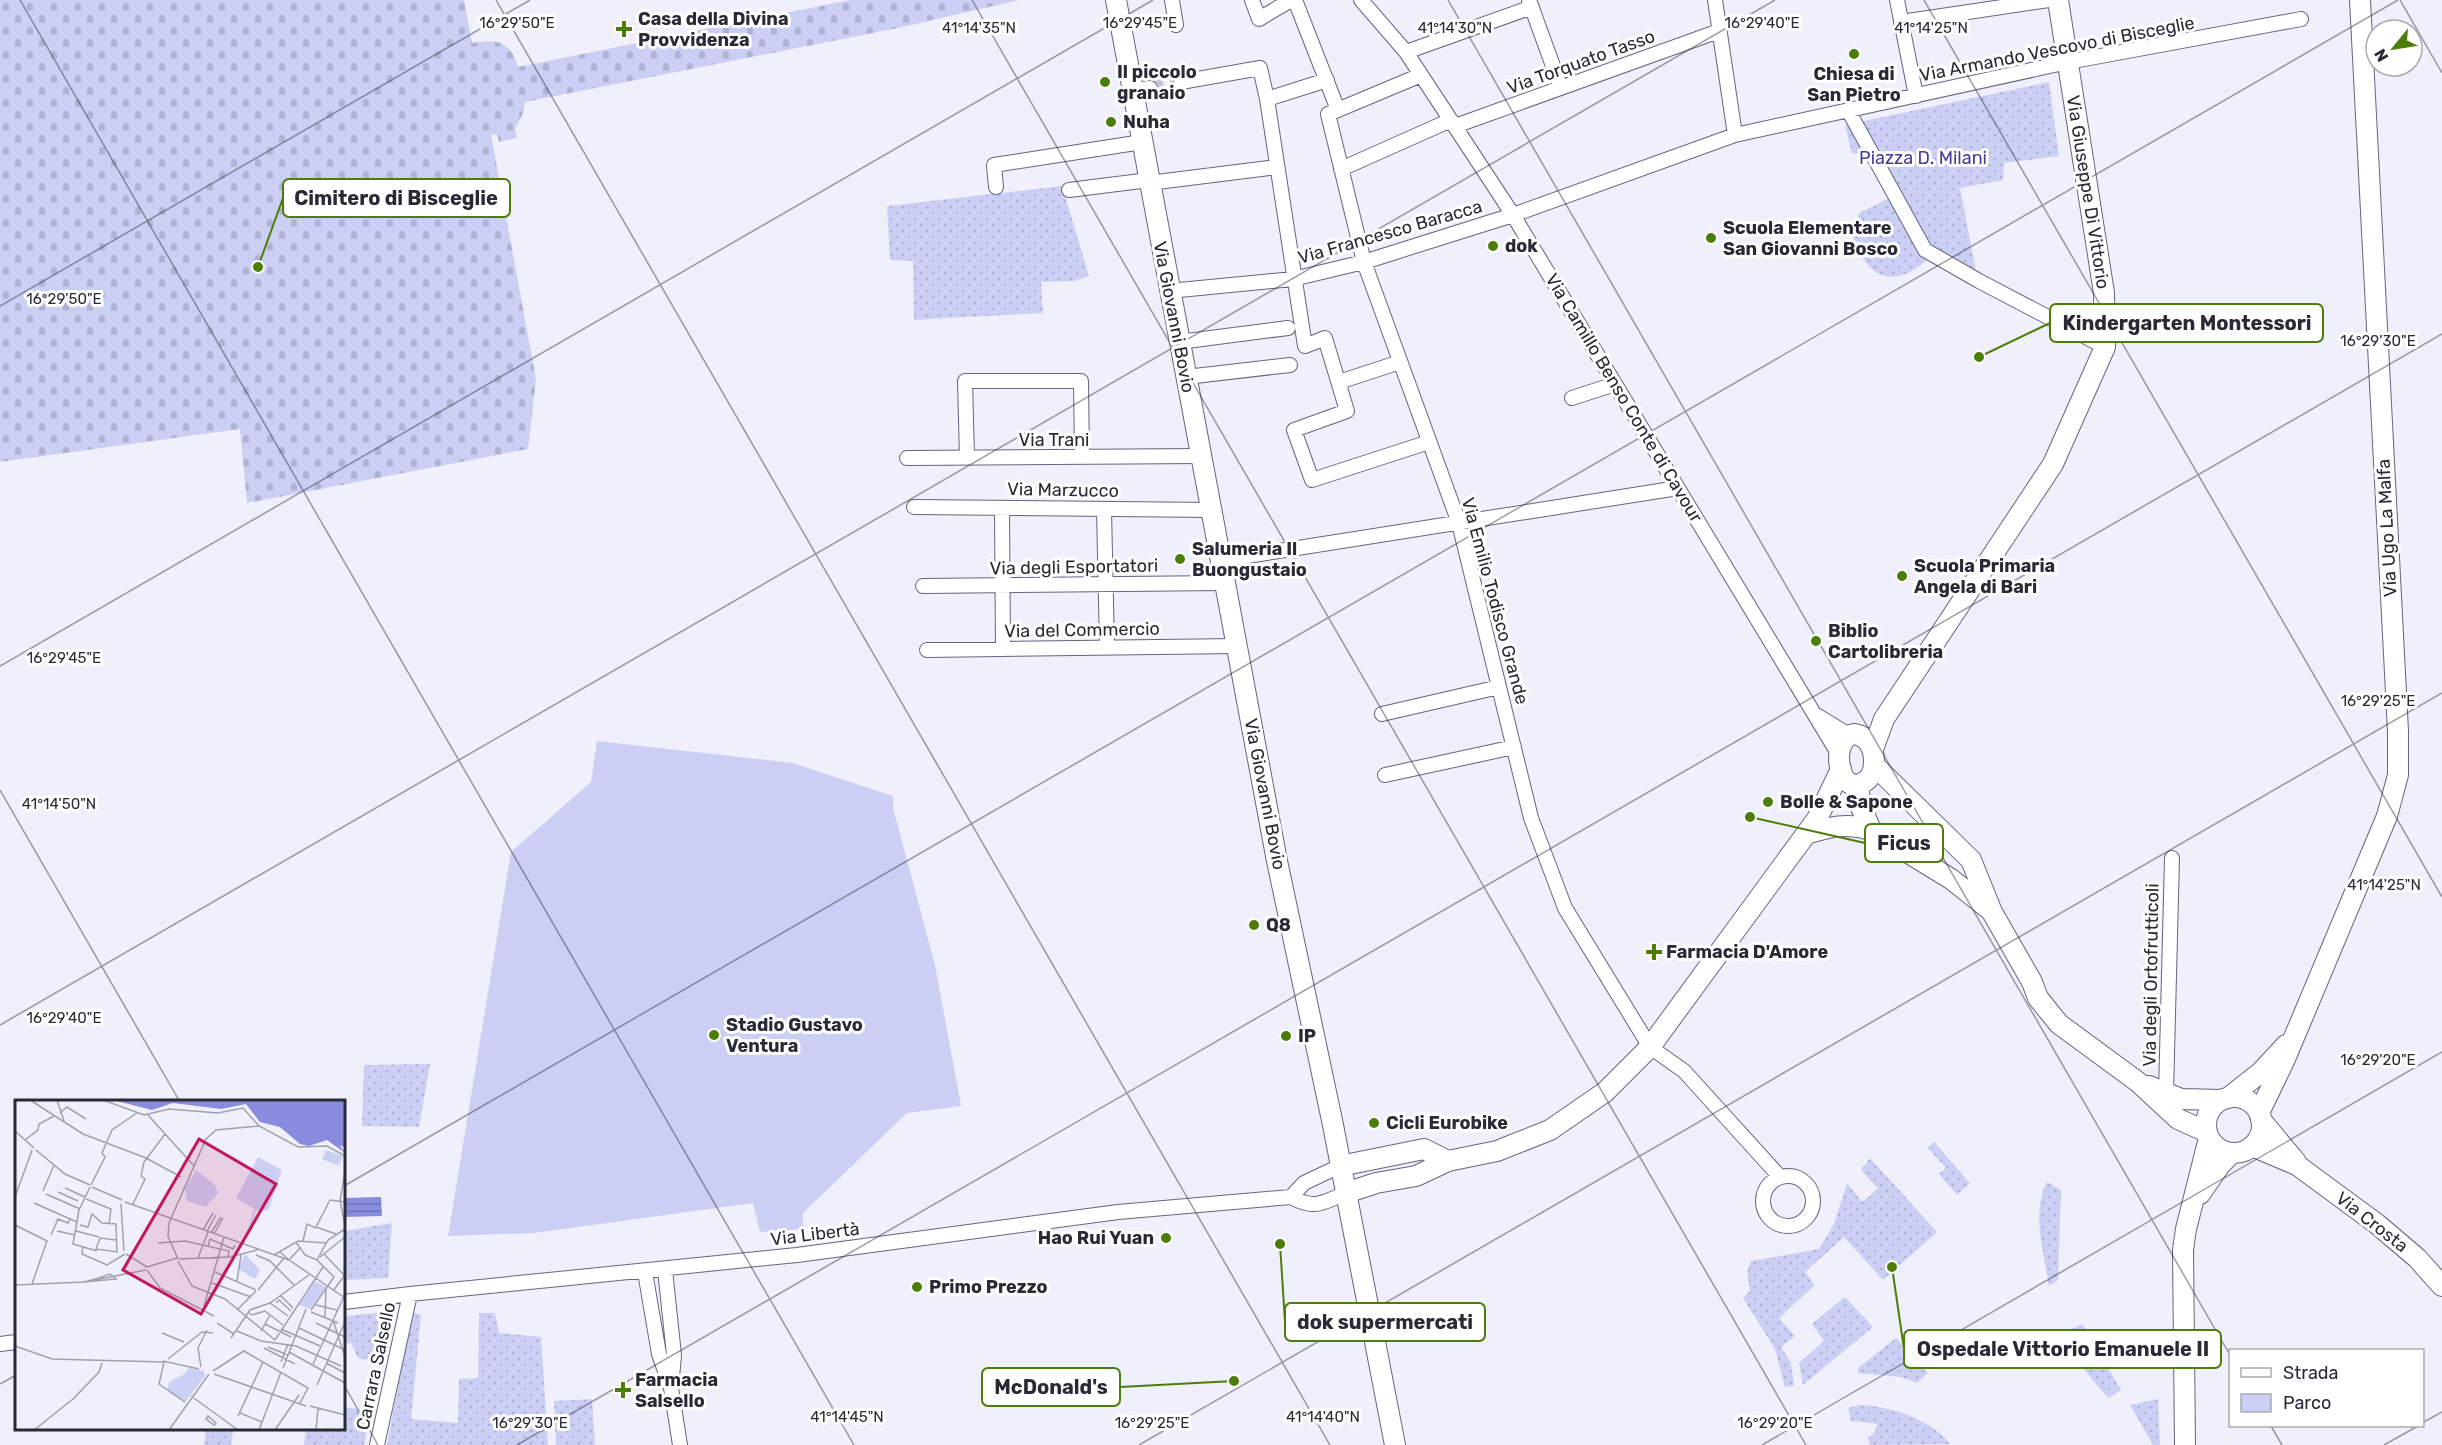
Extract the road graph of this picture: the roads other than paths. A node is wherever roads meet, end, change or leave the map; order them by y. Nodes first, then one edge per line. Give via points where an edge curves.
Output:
1 (1116, 0) edge
2 (1172, 0) edge
3 (1251, 0) edge
4 (1293, 0) edge
5 (1360, 0) edge
6 (1715, 0) edge
7 (1896, 0) edge
8 (2049, 0) edge
9 (2058, 0) edge
10 (2360, 0) edge
11 (1531, 3) edge
12 (2301, 19) dead end
13 (1901, 22) junction
14 (1176, 25) dead end
15 (1719, 31) junction
16 (1406, 52) junction
17 (2068, 62) junction
18 (1421, 75) junction
19 (1327, 80) junction
20 (1181, 82) tunnel mouth
21 (1561, 88) junction
22 (1916, 96) junction
23 (1267, 99) junction
24 (1848, 110) junction
25 (1333, 112) junction
26 (1453, 123) junction
27 (1735, 135) junction
28 (1142, 142) junction
29 (1277, 167) junction
30 (1341, 169) junction
31 (1149, 182) junction
32 (996, 187) dead end
33 (1069, 190) dead end
34 (1513, 215) junction
35 (1364, 262) junction
36 (1293, 279) junction
37 (1169, 291) junction
38 (1288, 328) dead end
39 (1179, 342) junction
40 (2105, 347) junction
41 (1400, 362) junction
42 (1290, 365) dead end
43 (1186, 377) junction
44 (1339, 382) junction
45 (1616, 384) junction
46 (1572, 398) dead end
47 (1429, 441) junction
48 (1202, 456) junction
49 (1082, 457) junction
50 (967, 458) junction
51 (907, 459) dead end
52 (1678, 488) junction
53 (914, 507) dead end
54 (1002, 508) junction
55 (1104, 509) junction
56 (1212, 510) junction
57 (1459, 523) junction
58 (1222, 560) junction
59 (1226, 583) junction
60 (1106, 584) junction
61 (922, 586) dead end
62 (1002, 586) junction
63 (1238, 646) junction
64 (1107, 647) junction
65 (1003, 649) junction
66 (927, 650) dead end
67 (1499, 687) junction
68 (1382, 714) dead end
69 (1815, 714) junction
70 (1884, 719) junction
71 (1854, 734) junction
72 (1514, 747) junction
73 (1873, 757) junction
74 (1840, 762) junction
75 (1385, 775) dead end
76 (1855, 786) junction
77 (1811, 826) junction
78 (1871, 830) junction
79 (2172, 858) dead end
80 (1992, 912) junction
81 (2295, 1035) junction
82 (1650, 1047) junction
83 (2138, 1082) junction
84 (2166, 1093) junction
85 (2225, 1099) junction
86 (2260, 1116) junction
87 (2208, 1135) junction
88 (2252, 1146) junction
89 (2232, 1153) junction
90 (1448, 1161) junction
91 (2297, 1164) junction
92 (1340, 1166) junction
93 (1780, 1177) dead end
94 (1346, 1192) junction
95 (1291, 1197) junction
96 (2193, 1204) junction
97 (665, 1270) junction
98 (645, 1272) junction
99 (2442, 1286) edge
100 (410, 1294) junction
101 (345, 1302) edge
102 (15, 1342) edge
103 (0, 1344) edge
104 (672, 1388) junction
105 (377, 1445) edge
106 (680, 1445) edge
107 (1395, 1445) edge
108 (2185, 1445) edge

1 - 28 street, Via Giovanni Bovio via 1141,89
2 - 14 street
3 - 4 street via 1259,19
4 - 19 street, Via Emilio Todisco Grande
5 - 16 street, Via Camillo Benso Conte di Cavour
6 - 15 street
7 - 13 street
8 - 13 street
9 - 17 street, Via Giuseppe Di Vittorio
10 - 81 street, Via Ugo La Malfa via 2398,775 2387,816
11 - 16 street
11 - 21 street
12 - 17 street, Via Armando Vescovo di Bisceglie
13 - 22 street
15 - 21 street, Via Torquato Tasso
15 - 27 street
16 - 18 street, Via Camillo Benso Conte di Cavour
17 - 22 street, Via Armando Vescovo di Bisceglie
17 - 40 street, Via Giuseppe Di Vittorio via 2104,293
18 - 25 street
18 - 26 street, Via Camillo Benso Conte di Cavour
19 - 23 street
19 - 25 street, Via Emilio Todisco Grande
20 - 23 street via 1260,68
21 - 26 street, Via Torquato Tasso
22 - 24 street, Via Armando Vescovo di Bisceglie
23 - 29 street
24 - 27 street, Via Armando Vescovo di Bisceglie
24 - 40 street via 1925,250
25 - 30 street, Via Emilio Todisco Grande
26 - 30 street, Via Torquato Tasso
26 - 34 street, Via Camillo Benso Conte di Cavour
27 - 34 street, Via Armando Vescovo di Bisceglie
28 - 31 street, Via Giovanni Bovio
28 - 32 street via 994,165
29 - 31 street
29 - 36 street
30 - 35 street, Via Emilio Todisco Grande
31 - 33 street
31 - 37 street, Via Giovanni Bovio
34 - 35 street, Via Francesco Baracca
34 - 45 street, Via Camillo Benso Conte di Cavour
35 - 36 street, Via Francesco Baracca
35 - 41 street, Via Emilio Todisco Grande
36 - 37 street, Via Francesco Baracca
36 - 44 street via 1305,346 1325,338
37 - 39 street, Via Giovanni Bovio
38 - 39 street
39 - 43 street, Via Giovanni Bovio
40 - 70 street, Via Giuseppe Di Vittorio via 2053,464
41 - 44 street
41 - 47 street, Via Emilio Todisco Grande
42 - 43 street
43 - 48 street, Via Giovanni Bovio
44 - 47 street via 1347,411 1294,430 1312,480
45 - 46 street
45 - 52 street, Via Camillo Benso Conte di Cavour
47 - 57 street, Via Emilio Todisco Grande
48 - 49 street, Via Trani
48 - 56 street, Via Giovanni Bovio
49 - 50 street, Via Trani
49 - 50 street via 1081,381 965,381
50 - 51 street, Via Trani
52 - 57 street
52 - 69 street, Via Camillo Benso Conte di Cavour
53 - 54 street, Via Marzucco
54 - 55 street, Via Marzucco
54 - 62 street
55 - 56 street, Via Marzucco
55 - 60 street
56 - 58 street, Via Giovanni Bovio
57 - 58 street
57 - 67 street, Via Emilio Todisco Grande
58 - 59 street, Via Giovanni Bovio
59 - 60 street, Via degli Esportatori
59 - 63 street, Via Giovanni Bovio
60 - 62 street, Via degli Esportatori
60 - 64 street
61 - 62 street, Via degli Esportatori
62 - 65 street
63 - 64 street, Via del Commercio
63 - 92 street, Via Giovanni Bovio via 1277,861
64 - 65 street, Via del Commercio
65 - 66 street, Via del Commercio
67 - 68 street
67 - 72 street, Via Emilio Todisco Grande
69 - 71 street, Via Camillo Benso Conte di Cavour
69 - 74 street, Via Camillo Benso Conte di Cavour
70 - 71 street, Via Giuseppe Di Vittorio
70 - 73 street, Via Giuseppe Di Vittorio
71 - 73 street via 1869,742
71 - 74 street, Via Giuseppe Di Vittorio via 1843,741
72 - 75 street
72 - 82 street, Via Emilio Todisco Grande via 1531,818 1565,908
73 - 76 street, Via Giuseppe Di Vittorio via 1868,780
73 - 80 street via 1971,860
74 - 76 street via 1846,782
74 - 77 street, Via Giuseppe Di Vittorio
76 - 77 street, Via Giuseppe Di Vittorio
76 - 78 street
77 - 78 street via 1854,825
77 - 82 street, Via Giuseppe Di Vittorio
78 - 80 street via 1951,879
79 - 84 street, Via degli Ortofrutticoli
80 - 83 street via 2038,998 2060,1024
81 - 85 street via 2260,1073
81 - 86 street, Via Ugo La Malfa
82 - 90 street, Via Giuseppe Di Vittorio via 1605,1092 1550,1130 1497,1150
82 - 93 street via 1684,1071
83 - 84 street
83 - 87 street via 2178,1119
84 - 85 street via 2181,1099
85 - 86 street via 2236,1097 2249,1102
85 - 87 street via 2208,1116
86 - 88 street via 2260,1134
86 - 91 street
87 - 89 street via 2219,1148
87 - 96 street
88 - 89 street
88 - 91 street
89 - 96 street
90 - 92 street via 1424,1149
90 - 94 street, Via Giuseppe Di Vittorio via 1416,1176
91 - 99 street, Via Crosta via 2377,1224 2417,1258
92 - 94 street, Via Giovanni Bovio
92 - 95 street via 1304,1183
94 - 95 street, Via Libertà via 1318,1205 1306,1206
94 - 107 street, Via Giovanni Bovio
95 - 97 street, Via Libertà via 1118,1212
96 - 108 street via 2183,1250
97 - 98 street, Via Libertà
97 - 104 street via 674,1354
98 - 100 street, Via Libertà
98 - 104 street via 659,1354
100 - 101 street, Via Libertà
100 - 105 street, Carrara Salsello
102 - 103 street
104 - 106 street

